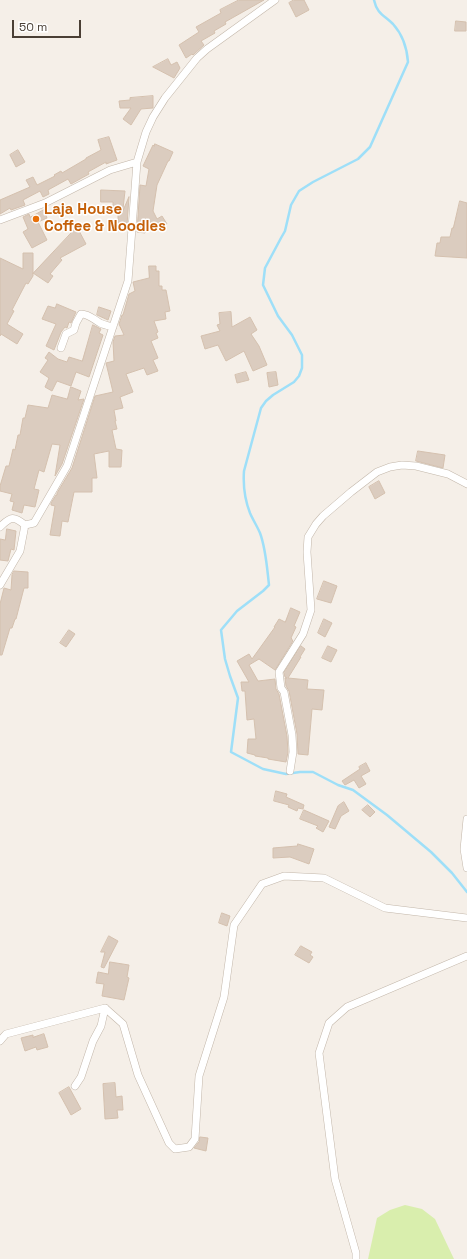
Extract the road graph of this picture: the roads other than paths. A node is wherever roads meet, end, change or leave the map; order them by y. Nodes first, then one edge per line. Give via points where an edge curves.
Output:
1 (275, 0) edge
2 (137, 162) junction
3 (0, 220) edge
4 (113, 327) junction
5 (61, 348) dead end
6 (467, 484) edge
7 (25, 525) junction
8 (0, 527) edge
9 (0, 585) edge
10 (290, 771) dead end
11 (467, 818) edge
12 (467, 868) edge
13 (467, 918) edge
14 (467, 956) edge
15 (105, 1008) junction
16 (0, 1041) edge
17 (75, 1086) dead end
18 (356, 1259) edge

1 - 2 street via 207,48 186,71 153,117
2 - 3 street via 110,170 45,203
2 - 4 street via 128,281
4 - 5 street via 81,314 74,330 66,334
4 - 7 street via 67,466 34,523
6 - 10 street via 448,474 416,466 390,467 377,472 351,492 323,516 310,532 307,560 311,610 303,634 279,672 292,735
7 - 8 street via 12,518
7 - 9 street via 20,551
11 - 12 street via 464,849
13 - 15 street via 385,908 324,878 284,876 262,884 234,925 224,997 199,1076 195,1139 189,1147 175,1149 169,1143 138,1075 123,1024
14 - 18 street via 347,1007 329,1023 319,1053 335,1179
15 - 16 street via 6,1034
15 - 17 street via 101,1026

